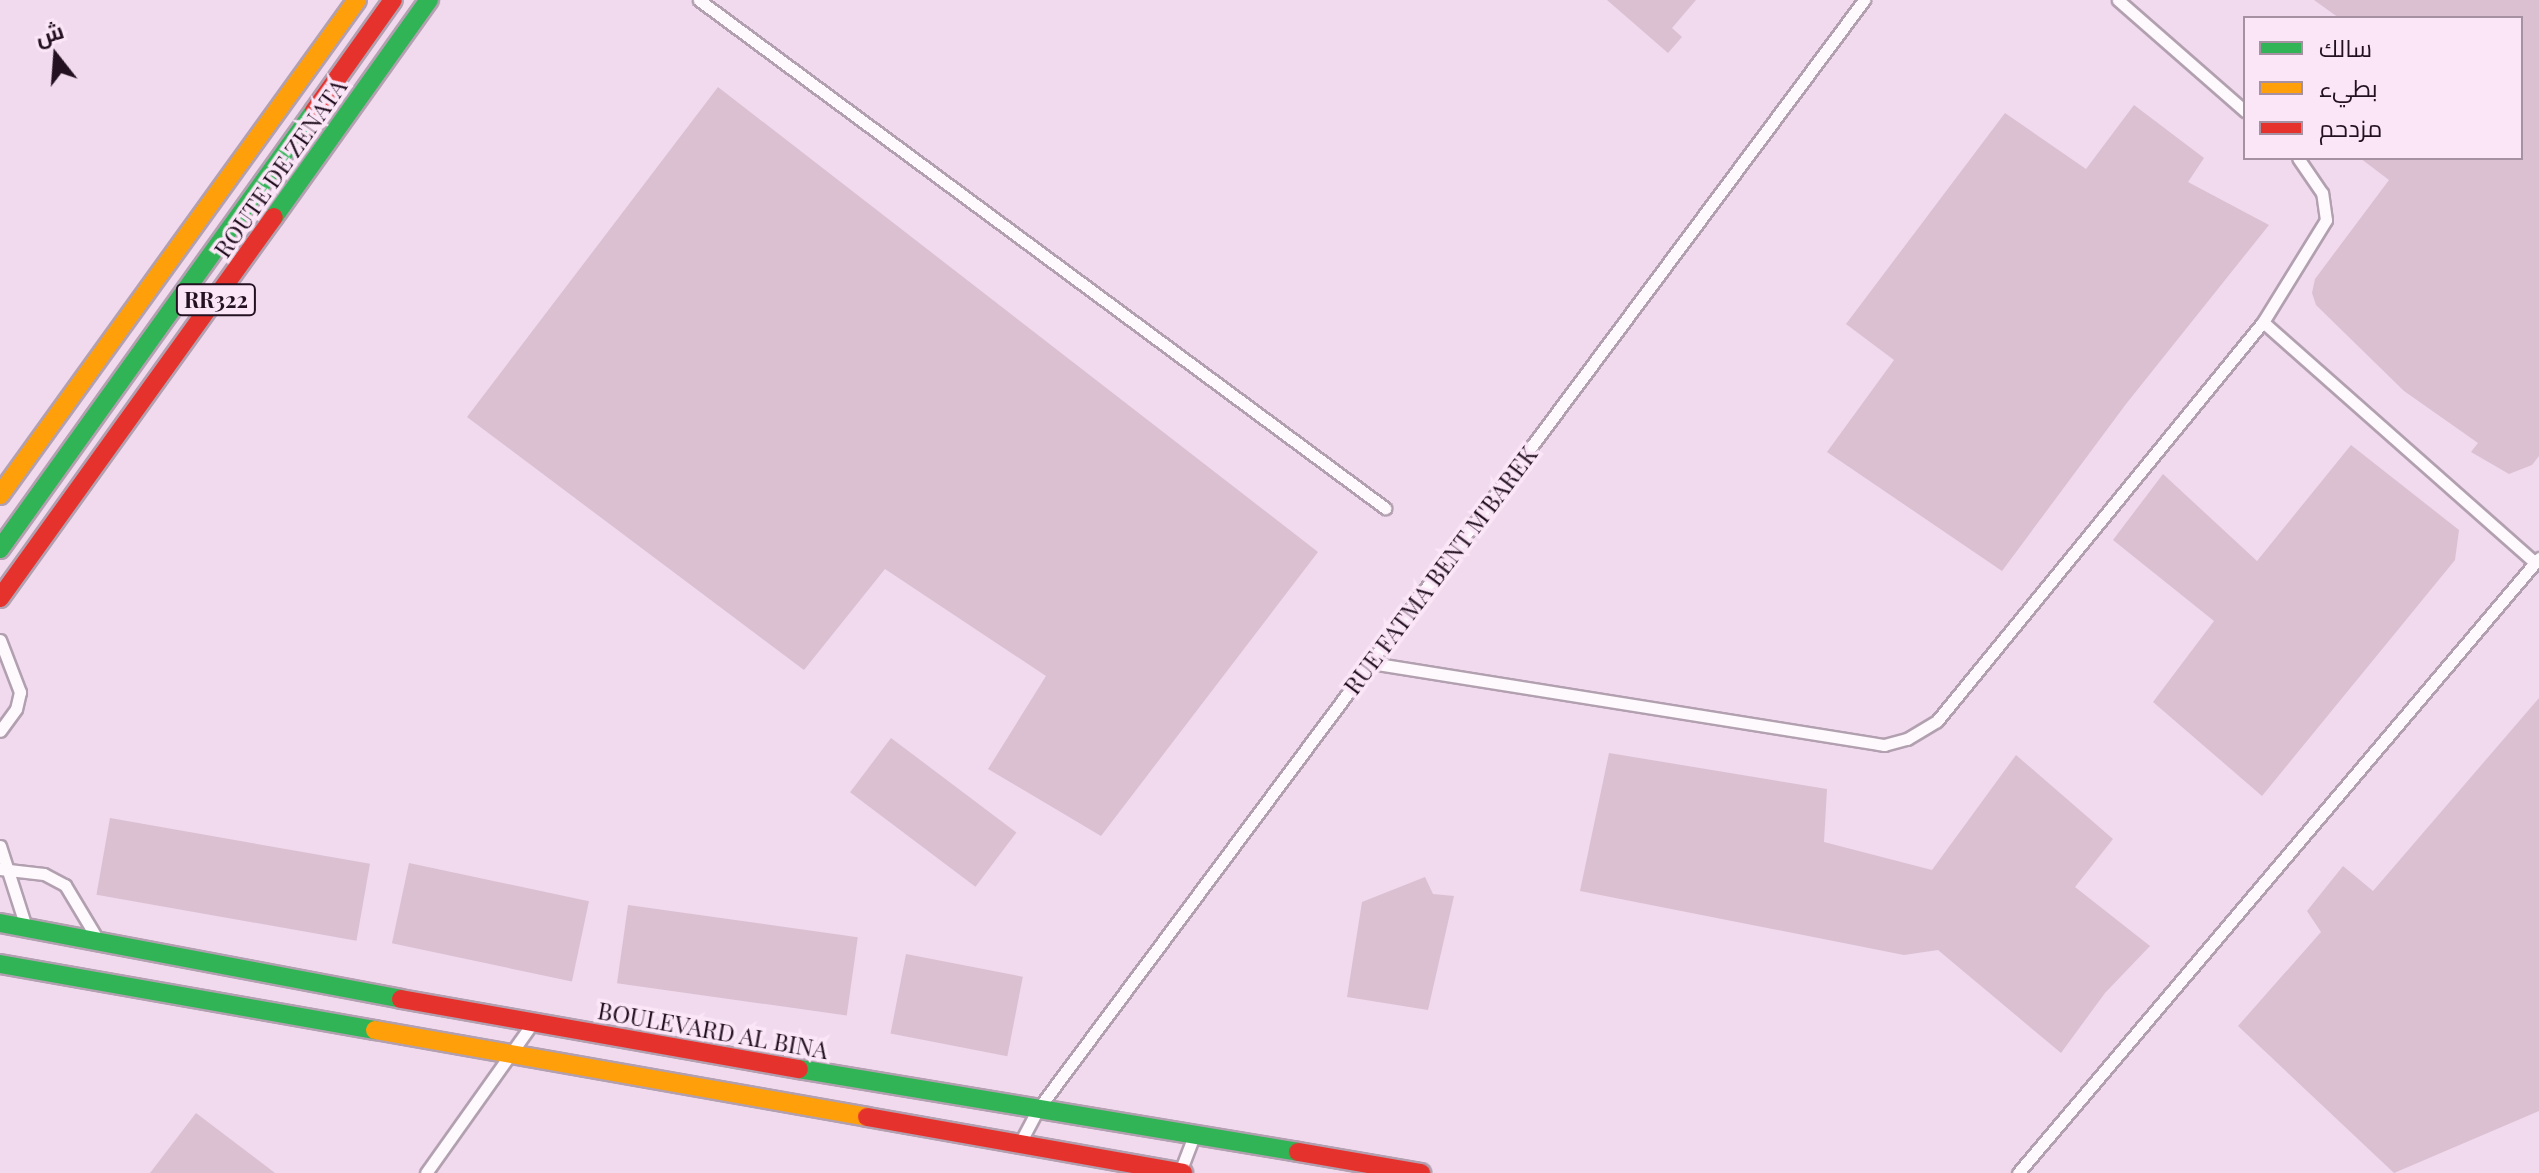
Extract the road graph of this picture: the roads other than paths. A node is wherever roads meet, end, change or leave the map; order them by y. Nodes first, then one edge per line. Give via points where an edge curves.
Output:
1 (357, 0) edge
2 (393, 0) edge
3 (417, 0) edge
4 (429, 0) edge
5 (699, 0) edge
6 (1864, 0) edge
7 (2118, 0) edge
8 (2243, 109) edge
9 (2299, 160) edge
10 (2263, 322) junction
11 (0, 495) edge
12 (1385, 508) dead end
13 (0, 549) edge
14 (2537, 560) edge
15 (0, 576) edge
16 (0, 598) edge
17 (0, 640) edge
18 (1371, 663) junction
19 (0, 731) edge
20 (0, 846) edge
21 (3, 870) edge
22 (0, 923) edge
23 (26, 928) junction
24 (99, 943) junction
25 (0, 964) edge
26 (532, 1024) junction
27 (509, 1057) junction
28 (1038, 1109) junction
29 (1194, 1135) junction
30 (1021, 1142) junction
31 (426, 1173) edge
32 (1181, 1173) edge
33 (1421, 1173) edge
34 (2018, 1173) edge

1 - 11 main road, ROUTE DE ZENATA / RR322
2 - 13 main road, ROUTE DE ZENATA / RR322
3 - 15 main road, ROUTE DE ZENATA / RR322
4 - 16 main road, ROUTE DE ZENATA / RR322
5 - 12 lane
6 - 18 lane, RUE FATMA BENT M'BAREK
7 - 8 lane
9 - 10 lane via 2322,193 2326,220
10 - 14 lane
10 - 18 lane via 1937,721 1907,739 1884,745
14 - 34 lane
17 - 19 lane via 20,692 16,709
18 - 28 lane, RUE FATMA BENT M'BAREK
20 - 21 lane
21 - 23 lane
21 - 24 lane via 44,874 65,885
22 - 23 main road, BOULEVARD AL BINA
23 - 24 main road, BOULEVARD AL BINA
24 - 26 main road, BOULEVARD AL BINA
25 - 27 main road
26 - 27 lane
26 - 28 main road, BOULEVARD AL BINA
27 - 30 main road
27 - 31 lane
28 - 29 main road, BOULEVARD AL BINA
28 - 30 lane, RUE FATMA BENT M'BAREK
29 - 32 lane
29 - 33 main road, BOULEVARD AL BINA
30 - 32 main road

